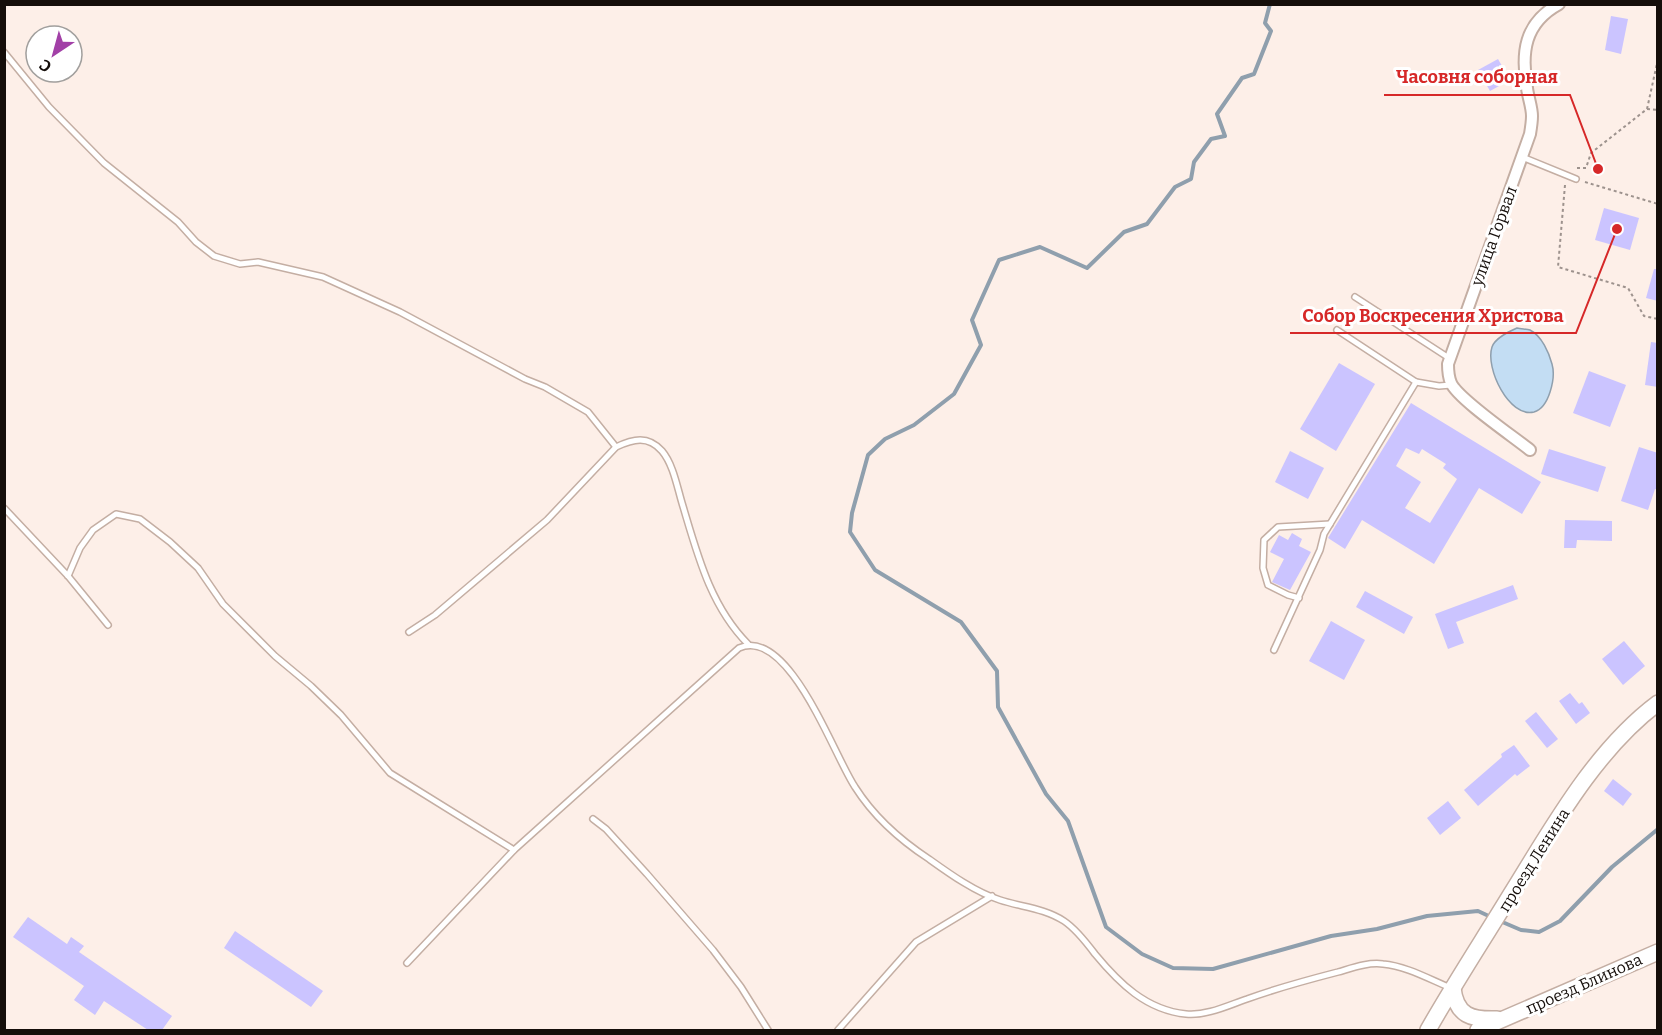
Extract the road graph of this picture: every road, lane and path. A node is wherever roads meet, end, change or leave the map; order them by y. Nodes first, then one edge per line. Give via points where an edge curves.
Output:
1 (1559, 4) edge
2 (4, 52) edge
3 (1658, 59) edge
4 (1647, 109) junction
5 (1658, 110) edge
6 (1522, 158) junction
7 (1568, 176) junction
8 (1576, 179) joint
9 (1658, 204) edge
10 (1355, 297) dead end
11 (1658, 319) edge
12 (1337, 330) dead end
13 (1450, 359) junction
14 (1416, 382) junction
15 (1452, 385) junction
16 (616, 447) junction
17 (1530, 450) dead end
18 (4, 508) edge
19 (1330, 524) junction
20 (68, 576) junction
21 (1299, 598) junction
22 (108, 626) dead end
23 (409, 632) dead end
24 (748, 644) junction
25 (1274, 650) dead end
26 (1658, 703) edge
27 (593, 819) dead end
28 (514, 850) junction
29 (992, 897) junction
30 (1658, 952) edge
31 (407, 963) dead end
32 (1453, 988) junction
33 (1505, 1019) junction
34 (768, 1030) edge
35 (838, 1030) edge
36 (1428, 1030) edge
37 (1478, 1030) edge

1 - 6 street, улица Горвал via 1529,34 1523,62 1532,115
2 - 16 lane via 49,107 104,163 214,256 323,277 400,312 588,412
3 - 4 path
4 - 5 path
4 - 7 path via 1591,153 1586,168 1571,168
6 - 7 lane
6 - 13 street, улица Горвал
7 - 8 lane
7 - 11 path via 1563,190 1558,267 1628,288 1644,316
8 - 9 path
10 - 13 lane
12 - 14 lane
13 - 15 street, улица Горвал via 1448,374
14 - 15 lane
14 - 19 lane
15 - 17 street
16 - 23 lane via 547,520 435,615
16 - 24 lane via 631,440 645,440 663,452 713,595 733,630
18 - 20 lane
19 - 21 lane
19 - 21 lane via 1278,527 1264,540 1263,568 1268,585
20 - 22 lane
20 - 28 lane via 93,530 116,514 140,519 198,568 223,603 341,715 390,773
21 - 25 lane
24 - 28 lane
24 - 29 lane via 772,653 795,677 854,787 895,835
26 - 32 main road, проезд Ленина via 1635,720 1610,747 1554,825
27 - 34 lane via 713,950
28 - 31 lane
29 - 32 lane via 1065,921 1121,984 1165,1010 1188,1015 1214,1011 1366,964 1399,967
29 - 35 lane via 916,942
30 - 33 main road, проезд Блинова
32 - 33 main road via 1457,1007 1474,1018
32 - 36 main road, проезд Ленина
33 - 37 main road, проезд Блинова

